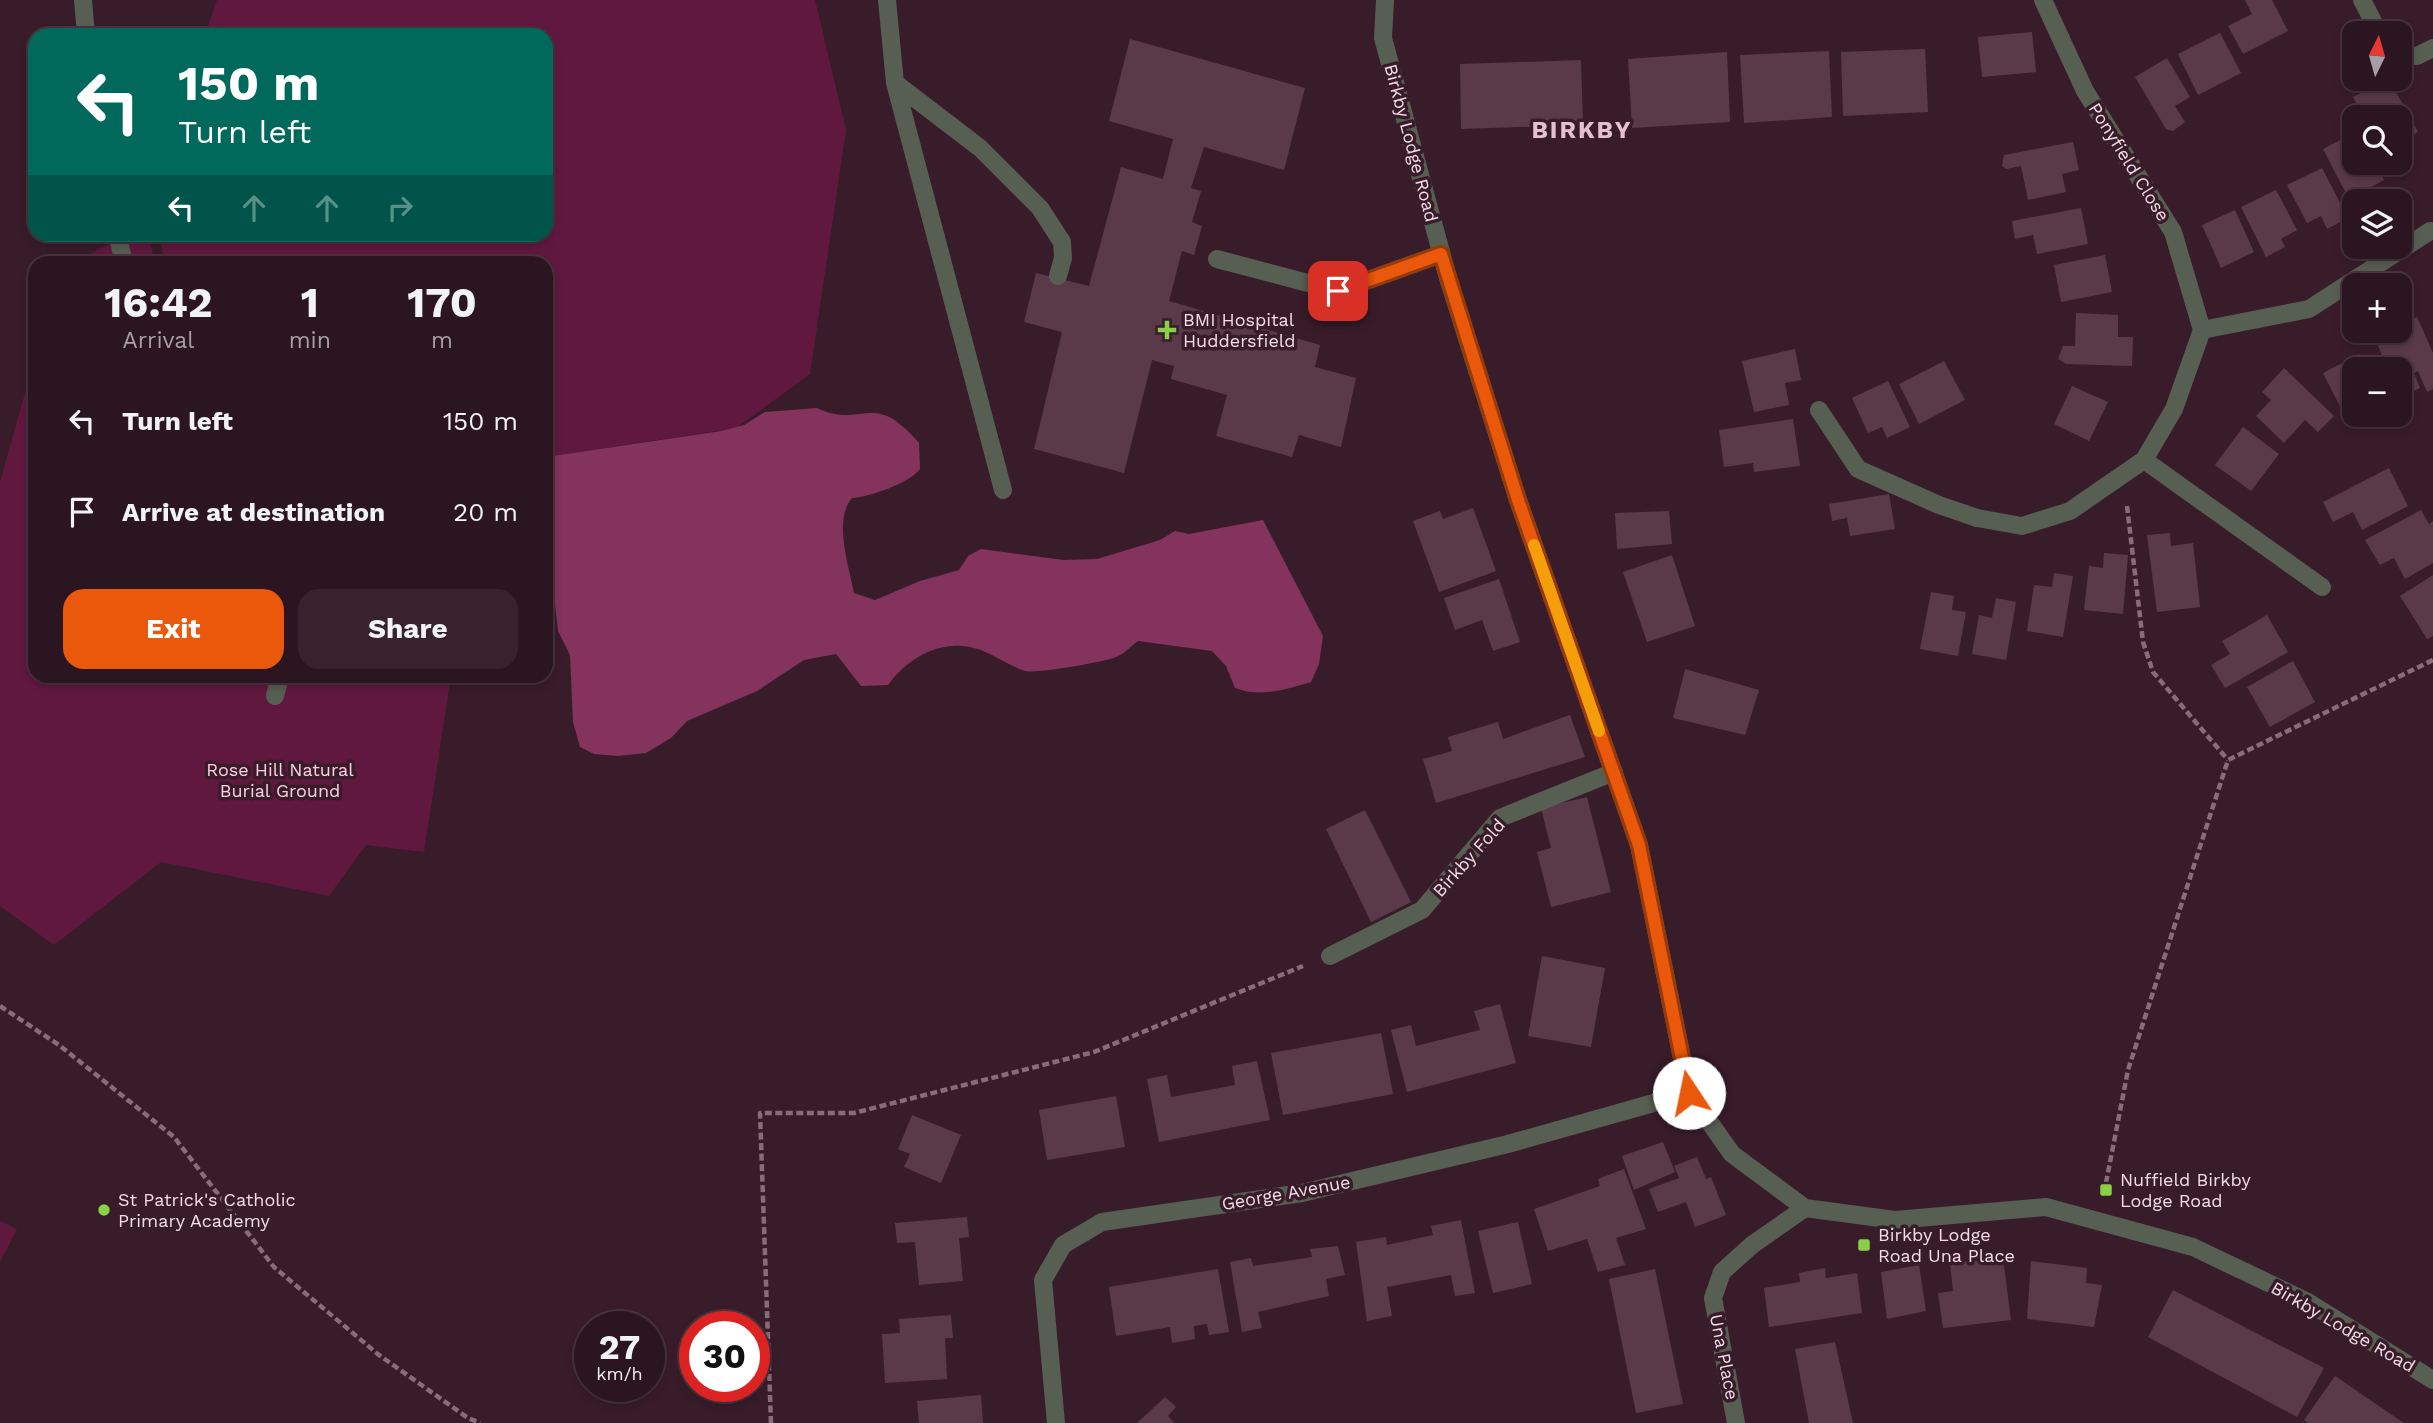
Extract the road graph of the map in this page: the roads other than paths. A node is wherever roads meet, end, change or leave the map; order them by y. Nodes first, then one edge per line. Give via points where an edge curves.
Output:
1 (83, 0) edge
2 (887, 0) edge
3 (1385, 0) edge
4 (2043, 0) edge
5 (2362, 0) edge
6 (2373, 21) edge
7 (85, 28) edge
8 (2433, 49) edge
9 (2412, 56) edge
10 (895, 83) junction
11 (2430, 231) dead end
12 (1441, 254) junction
13 (1217, 259) dead end
14 (1058, 276) dead end
15 (2202, 330) junction
16 (1819, 410) dead end
17 (2144, 460) junction
18 (1003, 491) dead end
19 (2322, 587) dead end
20 (278, 683) edge
21 (275, 696) dead end
22 (1614, 772) junction
23 (1331, 956) road end
24 (1689, 1093) junction
25 (1805, 1208) junction
26 (2433, 1380) edge
27 (1056, 1423) edge
28 (1736, 1423) edge

1 - 7 street
2 - 10 street
3 - 12 street, Birkby Lodge Road via 1383,38
4 - 15 street, Ponyfield Close via 2085,91 2174,232
5 - 6 street
8 - 9 street
10 - 14 street via 980,148 1040,208 1062,242
10 - 18 street
11 - 15 street via 2309,309
12 - 13 street via 1338,291
12 - 22 street, Birkby Lodge Road via 1518,500
15 - 17 street via 2174,409
16 - 17 street via 1858,469 1938,505 2022,526 2070,511
17 - 19 street
20 - 21 street
22 - 23 street, Birkby Fold via 1500,818 1422,910
22 - 24 street, Birkby Lodge Road via 1639,845
24 - 25 street, Birkby Lodge Road via 1732,1154
24 - 27 street, George Avenue via 1508,1144 1302,1193 1102,1222 1063,1245 1042,1280
25 - 26 street, Birkby Lodge Road via 1895,1220 2046,1207 2099,1221 2206,1253 2305,1301
25 - 28 street, Una Place via 1722,1272 1713,1297

